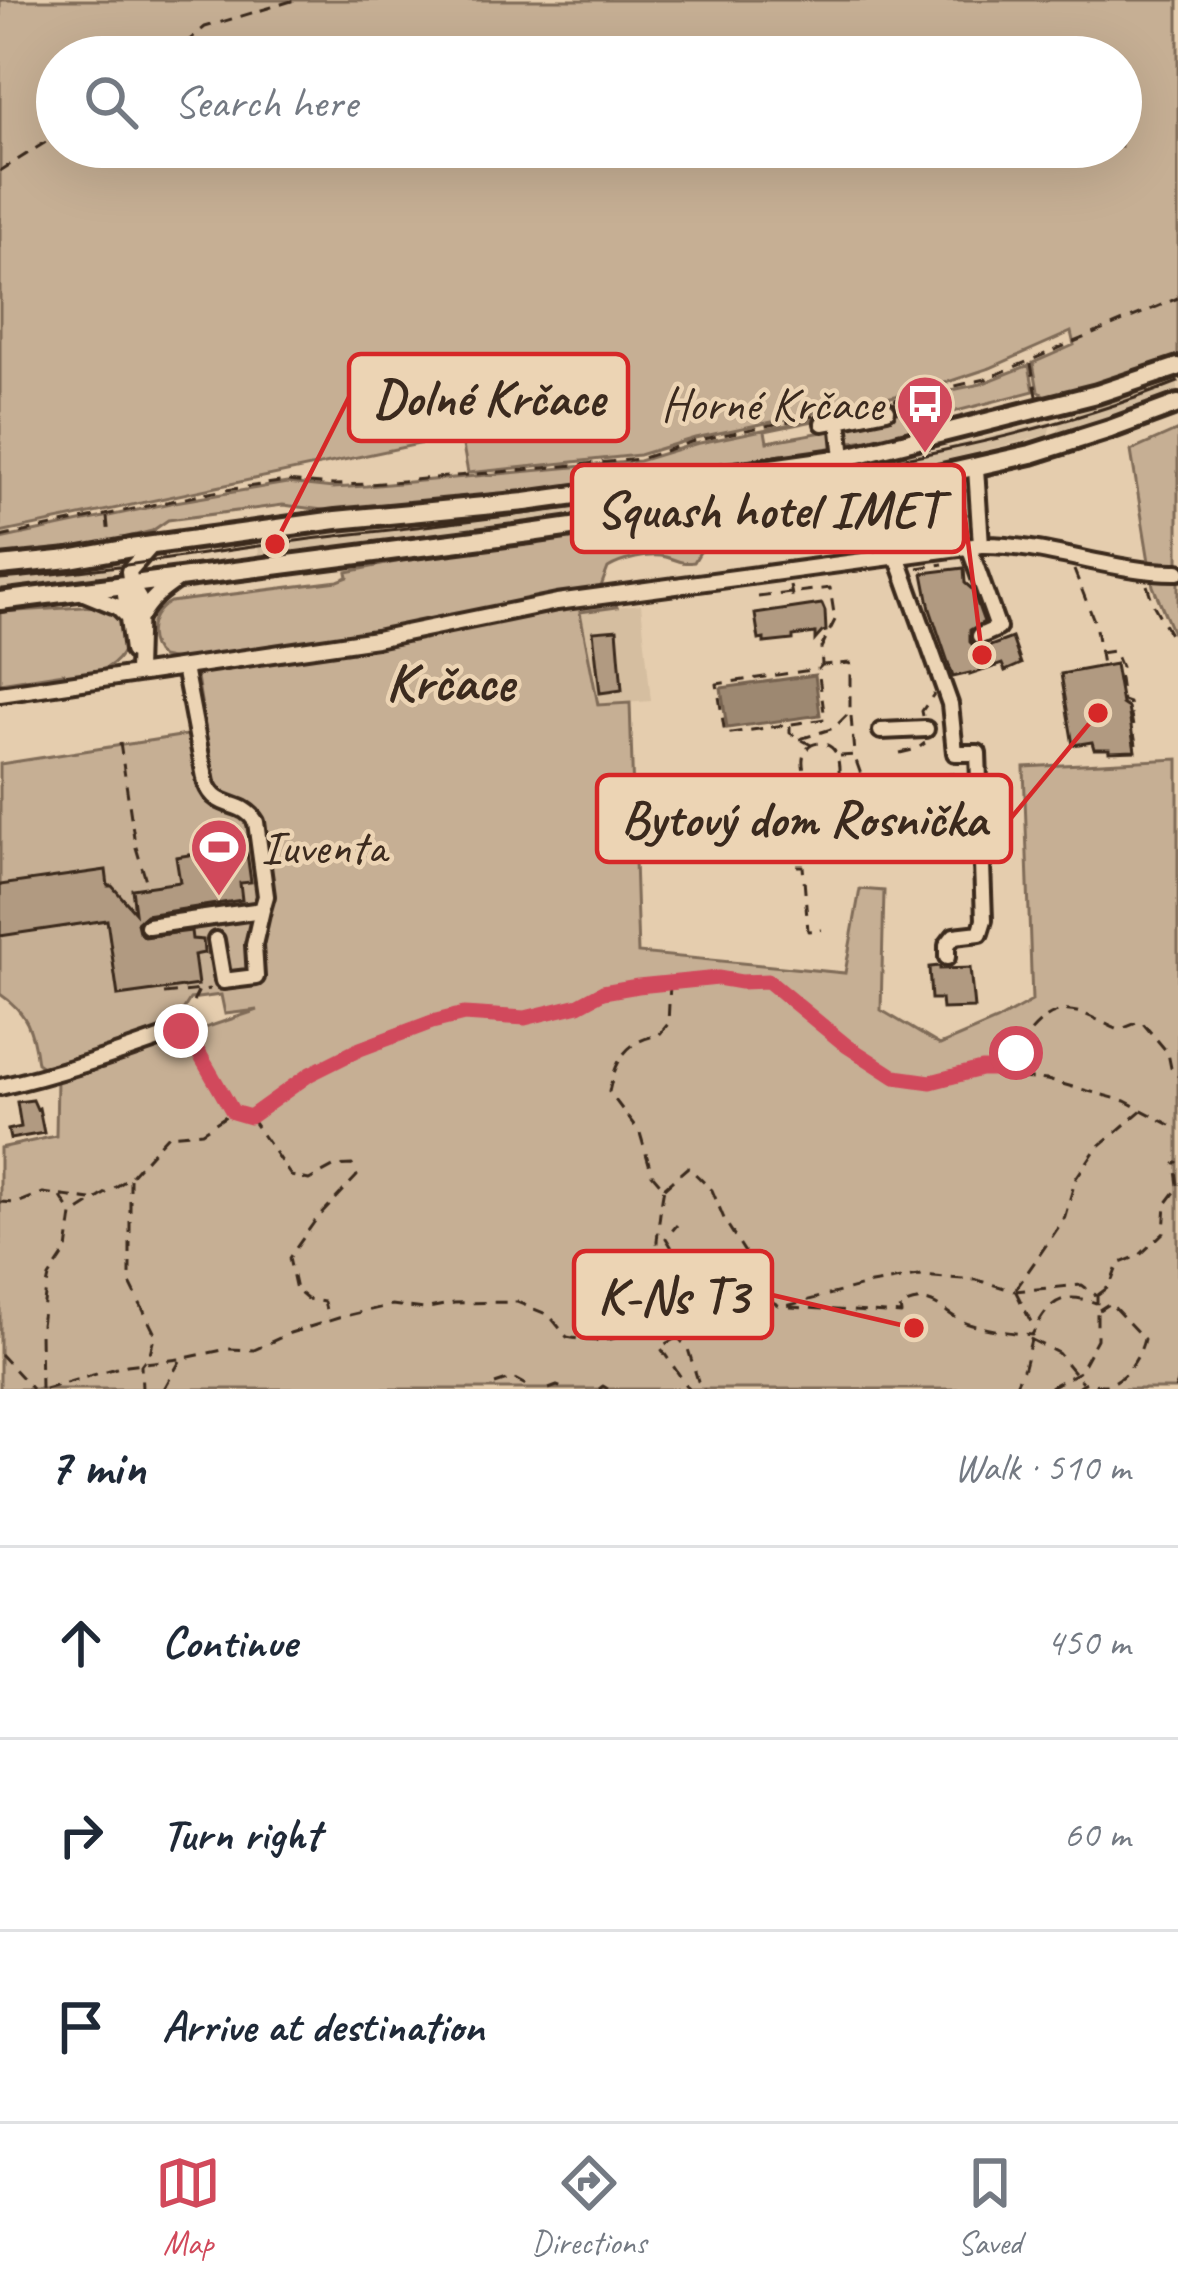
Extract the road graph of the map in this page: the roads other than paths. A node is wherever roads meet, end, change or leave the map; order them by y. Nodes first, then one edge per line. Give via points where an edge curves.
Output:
1 (1178, 368) edge
2 (1178, 404) edge
3 (889, 405) road end
4 (843, 458) junction
5 (976, 468) junction
6 (152, 545) junction
7 (975, 546) junction
8 (104, 547) junction
9 (897, 556) junction
10 (0, 566) edge
11 (1178, 572) edge
12 (130, 579) junction
13 (177, 580) junction
14 (83, 592) junction
15 (0, 602) edge
16 (133, 616) junction
17 (980, 636) dead end
18 (184, 667) junction
19 (136, 672) junction
20 (0, 694) edge
21 (926, 729) dead end
22 (881, 731) dead end
23 (262, 910) junction
24 (148, 926) dead end
25 (215, 940) dead end
26 (947, 956) dead end
27 (181, 1031) road end
28 (0, 1087) edge

1 - 4 main road
2 - 5 main road
3 - 4 street via 829,419
4 - 6 main road
5 - 7 street
5 - 13 main road
6 - 8 main road
6 - 12 street
7 - 9 street
7 - 11 street
7 - 17 street via 998,628
8 - 10 main road
8 - 12 street
9 - 18 street via 557,602
9 - 26 street via 950,704 956,753 978,754 984,920 980,933 954,936
12 - 13 main road
12 - 14 main road
12 - 16 street via 125,595
13 - 16 street
14 - 15 main road
14 - 16 street
16 - 19 street
18 - 19 street
18 - 23 street via 210,794 256,822
19 - 20 street
21 - 22 street
23 - 24 street
23 - 25 street via 256,977 223,982
27 - 28 street

